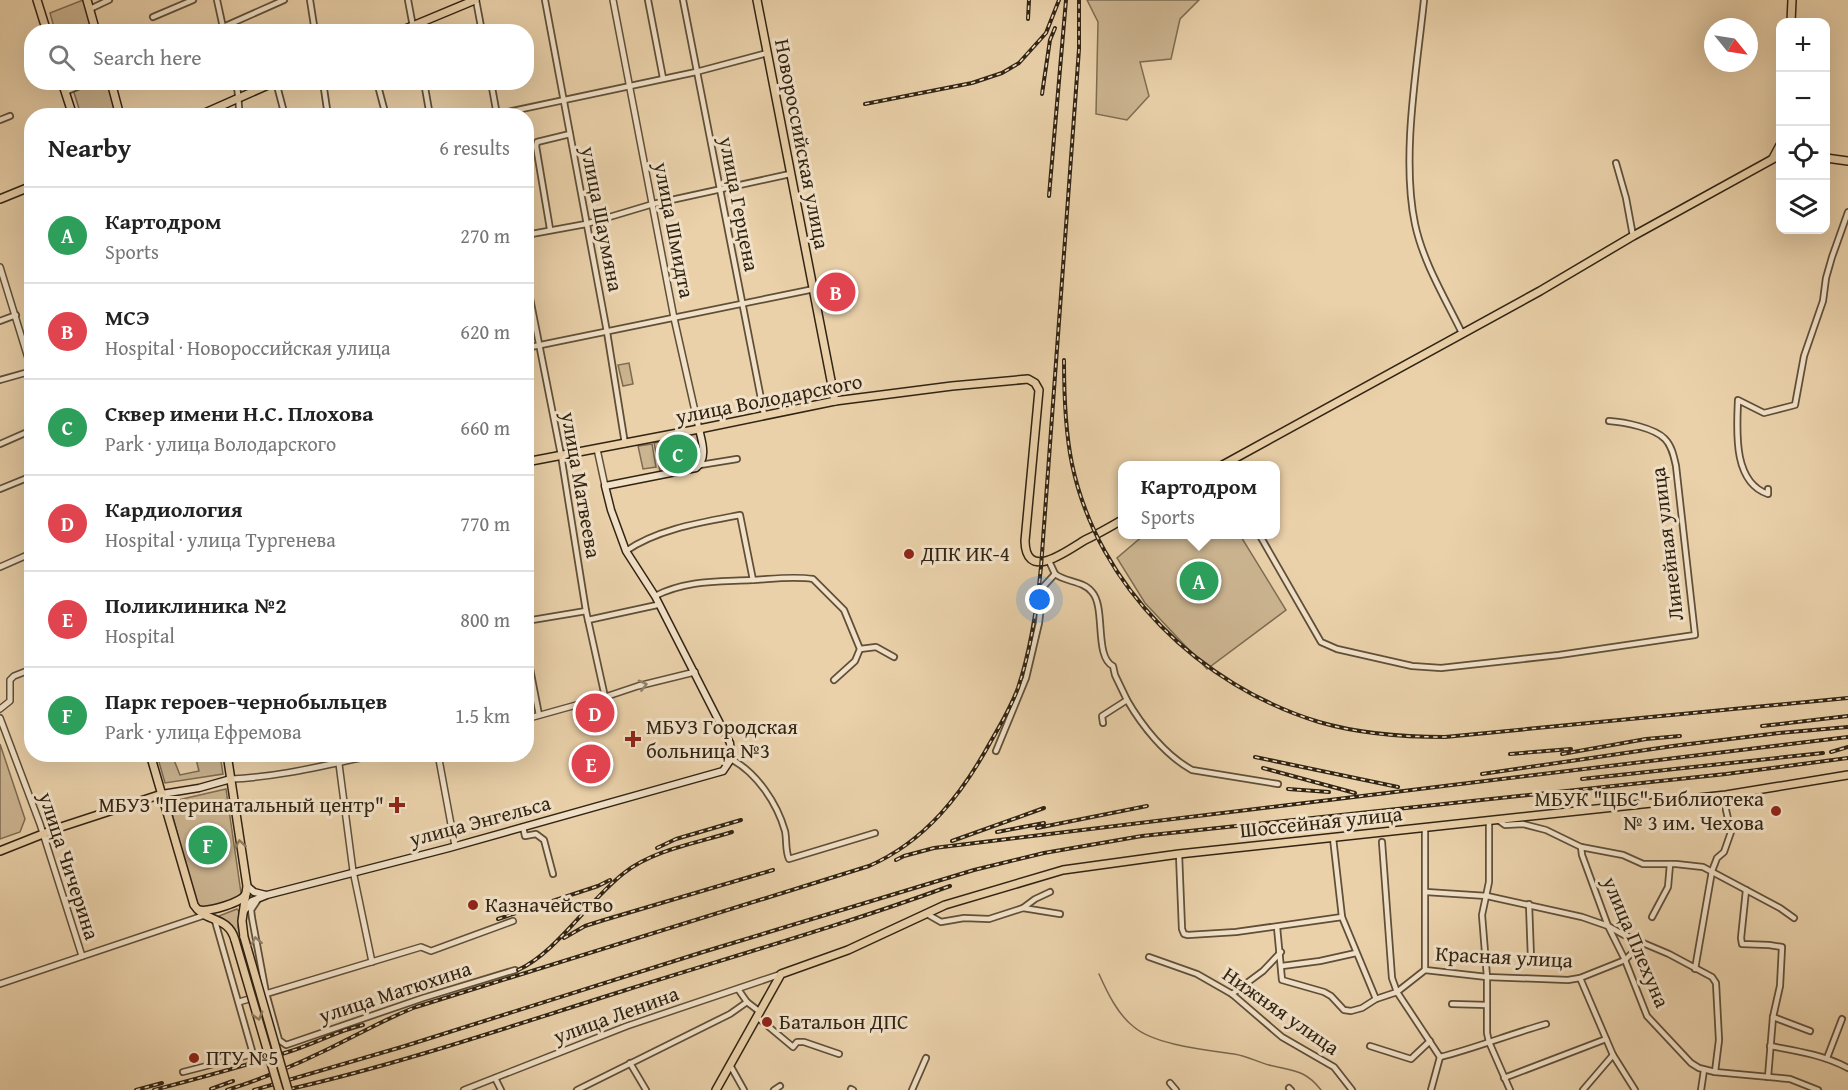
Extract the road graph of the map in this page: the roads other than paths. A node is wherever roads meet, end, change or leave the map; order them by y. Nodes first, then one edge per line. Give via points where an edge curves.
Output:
1 (37, 0) edge
2 (87, 0) edge
3 (109, 0) edge
4 (193, 0) edge
5 (218, 0) edge
6 (284, 0) edge
7 (310, 0) edge
8 (408, 0) edge
9 (475, 0) edge
10 (545, 0) edge
11 (613, 0) edge
12 (648, 0) edge
13 (683, 0) edge
14 (757, 0) edge
15 (1425, 0) edge
16 (1792, 0) edge
17 (90, 9) junction
18 (153, 17) dead end
19 (1791, 18) edge
20 (44, 24) edge
21 (94, 24) edge
22 (223, 24) edge
23 (234, 24) edge
24 (314, 24) edge
25 (413, 24) edge
26 (423, 24) edge
27 (480, 24) edge
28 (767, 53) junction
29 (696, 72) junction
30 (663, 78) junction
31 (630, 85) junction
32 (70, 90) edge
33 (113, 90) edge
34 (238, 90) edge
35 (258, 90) edge
36 (278, 90) edge
37 (324, 90) edge
38 (379, 90) edge
39 (425, 90) edge
40 (492, 90) edge
41 (65, 92) joint
42 (240, 98) junction
43 (564, 100) junction
44 (70, 108) edge
45 (118, 108) edge
46 (217, 108) edge
47 (238, 108) edge
48 (283, 108) edge
49 (327, 108) edge
50 (384, 108) edge
51 (429, 108) edge
52 (496, 108) edge
53 (526, 108) edge
54 (9, 116) dead end
55 (0, 120) edge
56 (570, 134) junction
57 (1776, 158) edge
58 (1830, 159) edge
59 (1848, 161) edge
60 (1616, 164) dead end
61 (790, 174) junction
62 (719, 189) junction
63 (24, 190) edge
64 (0, 200) edge
65 (653, 204) junction
66 (1848, 212) edge
67 (586, 224) junction
68 (550, 229) junction
69 (534, 233) edge
70 (1633, 236) junction
71 (0, 267) edge
72 (814, 289) junction
73 (742, 303) junction
74 (16, 315) junction
75 (674, 318) junction
76 (0, 321) edge
77 (534, 323) edge
78 (607, 333) junction
79 (1462, 333) junction
80 (24, 343) edge
81 (538, 345) junction
82 (534, 346) edge
83 (24, 373) edge
84 (0, 380) edge
85 (835, 400) junction
86 (764, 414) junction
87 (1609, 421) dead end
88 (699, 429) junction
89 (24, 434) edge
90 (0, 444) edge
91 (625, 444) junction
92 (597, 449) junction
93 (561, 455) junction
94 (737, 459) dead end
95 (534, 460) edge
96 (1228, 461) edge
97 (700, 465) junction
98 (24, 479) edge
99 (606, 486) junction
100 (0, 489) edge
101 (1768, 489) dead end
102 (1118, 522) edge
103 (1262, 539) edge
104 (626, 551) junction
105 (24, 556) edge
106 (1049, 561) junction
107 (0, 567) edge
108 (1055, 574) junction
109 (753, 580) junction
110 (655, 596) junction
111 (657, 605) dead end
112 (586, 611) junction
113 (534, 620) edge
114 (588, 620) junction
115 (860, 648) junction
116 (894, 657) dead end
117 (24, 672) edge
118 (695, 672) junction
119 (834, 680) dead end
120 (534, 689) edge
121 (605, 697) junction
122 (1127, 700) junction
123 (0, 709) edge
124 (539, 715) junction
125 (534, 717) edge
126 (0, 718) edge
127 (1103, 723) dead end
128 (996, 751) dead end
129 (731, 759) junction
130 (152, 762) edge
131 (228, 762) edge
132 (347, 762) edge
133 (439, 762) edge
134 (339, 764) junction
135 (1848, 775) edge
136 (231, 779) junction
137 (1278, 784) dead end
138 (162, 794) junction
139 (1726, 795) junction
140 (1498, 820) junction
141 (1489, 821) junction
142 (523, 827) junction
143 (1425, 829) junction
144 (43, 834) junction
145 (875, 834) dead end
146 (1332, 838) junction
147 (1382, 842) dead end
148 (455, 846) junction
149 (1581, 847) junction
150 (0, 851) edge
151 (1179, 854) junction
152 (1670, 864) junction
153 (353, 871) junction
154 (1712, 871) junction
155 (553, 874) dead end
156 (247, 887) junction
157 (1746, 890) junction
158 (1050, 892) dead end
159 (1426, 892) junction
160 (267, 895) junction
161 (1487, 896) junction
162 (1529, 904) junction
163 (195, 907) junction
164 (1023, 908) junction
165 (243, 912) junction
166 (926, 913) junction
167 (1060, 914) dead end
168 (208, 916) junction
169 (1652, 916) dead end
170 (1342, 917) junction
171 (1794, 918) dead end
172 (190, 919) junction
173 (513, 921) dead end
174 (1608, 926) junction
175 (1277, 927) junction
176 (221, 939) junction
177 (1642, 943) junction
178 (1281, 952) junction
179 (1356, 953) junction
180 (81, 956) junction
181 (1149, 957) dead end
182 (1531, 958) dead end
183 (1625, 960) junction
184 (372, 962) junction
185 (1282, 966) junction
186 (1695, 969) junction
187 (515, 970) dead end
188 (1425, 970) junction
189 (781, 975) junction
190 (1487, 977) junction
191 (1580, 978) junction
192 (0, 984) edge
193 (738, 989) junction
194 (1397, 992) junction
195 (266, 993) junction
196 (1232, 994) junction
197 (1376, 999) junction
198 (239, 1002) junction
199 (747, 1002) junction
200 (1452, 1004) dead end
201 (1487, 1005) junction
202 (758, 1015) junction
203 (1773, 1017) junction
204 (1842, 1019) dead end
205 (1546, 1024) dead end
206 (1810, 1031) dead end
207 (1606, 1039) junction
208 (1430, 1041) junction
209 (1489, 1042) junction
210 (1370, 1046) dead end
211 (1770, 1046) junction
212 (839, 1054) dead end
213 (1613, 1055) junction
214 (1440, 1057) junction
215 (926, 1058) dead end
216 (1827, 1058) junction
217 (630, 1063) junction
218 (730, 1065) junction
219 (1848, 1068) edge
220 (1704, 1070) junction
221 (183, 1072) dead end
222 (1715, 1072) junction
223 (1768, 1077) junction
224 (495, 1078) junction
225 (1504, 1078) junction
226 (1170, 1083) dead end
227 (780, 1086) dead end
228 (715, 1089) edge
229 (279, 1090) edge
230 (288, 1090) edge
231 (464, 1090) edge
232 (501, 1090) edge
233 (577, 1090) edge
234 (646, 1090) edge
235 (744, 1090) edge
236 (774, 1090) edge
237 (912, 1090) edge
238 (1176, 1090) edge
239 (1352, 1090) edge
240 (1431, 1090) edge
241 (1510, 1090) edge
242 (1583, 1090) edge
243 (1635, 1090) edge
244 (1701, 1090) edge
245 (1818, 1090) edge

1 - 20 main road
2 - 17 main road
3 - 17 street
4 - 18 street
5 - 22 street
6 - 23 street
7 - 24 street
8 - 25 street
9 - 26 main road
9 - 27 street
10 - 43 street, улица Шаумяна
11 - 31 street, улица Шмидта
12 - 30 street
13 - 29 street, улица Герцена
14 - 28 main road, Новороссийская улица
15 - 79 street via 1414,94 1410,184 1415,224 1425,258
16 - 19 main road
17 - 21 main road
28 - 29 street
28 - 61 main road, Новороссийская улица
29 - 30 street
29 - 62 street, улица Герцена
30 - 31 street
31 - 43 street
31 - 65 street, улица Шмидта
32 - 41 street
33 - 45 main road
34 - 42 street
35 - 42 main road
36 - 48 street
37 - 49 street
38 - 50 street
39 - 51 street
40 - 52 street
41 - 44 main road
42 - 46 main road
42 - 47 street
43 - 53 street
43 - 56 street, улица Шаумяна
54 - 55 street
56 - 67 street, улица Шаумяна
56 - 68 street via 542,139 536,146
57 - 70 main road
58 - 59 main road
60 - 70 street
61 - 62 street
61 - 72 main road, Новороссийская улица
62 - 65 street
62 - 73 street, улица Герцена
63 - 64 main road
65 - 67 street
65 - 75 street, улица Шмидта
66 - 101 street via 1804,356 1795,405 1764,413 1738,400 1737,451 1758,491 1768,494
67 - 68 street
67 - 78 street, улица Шаумяна
68 - 69 street
70 - 79 main road
71 - 74 street
72 - 73 street
72 - 85 main road, Новороссийская улица
73 - 75 street
73 - 86 street, улица Герцена
74 - 76 street
74 - 80 street
75 - 78 street
75 - 88 street, улица Шмидта
77 - 81 street, улица Матвеева
78 - 81 street
78 - 91 street, улица Шаумяна
79 - 96 main road
81 - 82 street
81 - 93 street, улица Матвеева
83 - 84 street
85 - 86 main road, улица Володарского
85 - 106 main road, улица Володарского via 1032,380 1039,390 1025,548 1033,561
86 - 88 main road, улица Володарского
87 - 103 street, Линейная улица via 1624,422 1660,435 1673,454 1695,635 1441,668 1412,666 1321,642
88 - 91 main road, улица Володарского
88 - 97 main road, улица Шмидта via 703,452
89 - 90 street
91 - 92 main road, улица Володарского
92 - 93 main road, улица Володарского
92 - 99 street
93 - 95 main road, улица Володарского
93 - 112 street, улица Матвеева
94 - 97 street
97 - 99 main road
98 - 100 street
99 - 104 main road
102 - 106 main road
104 - 109 street via 677,529 740,515
104 - 110 main road
105 - 107 street
106 - 108 street
108 - 122 street via 1093,592 1104,651
108 - 128 street via 1043,588 1026,678
109 - 110 street via 688,584
109 - 115 street via 813,579 844,610
110 - 118 main road
111 - 114 street
112 - 113 street
112 - 114 street, улица Матвеева
114 - 121 street, улица Матвеева
115 - 116 street via 876,647
115 - 119 street via 855,661
117 - 123 street via 10,680 10,700
121 -> 118 street
118 - 129 main road via 730,743
120 - 124 street
121 - 124 street
122 - 127 street via 1102,716
122 - 137 street via 1156,739 1192,770
124 - 125 street
126 - 144 street, улица Чичерина
129 - 142 main road, улица Энгельса via 723,771
129 - 145 street via 745,766 763,787 780,817 789,859
130 - 138 main road
131 - 136 main road
132 - 134 street
133 - 148 street
134 - 136 street
134 - 153 street
135 - 139 main road, Шоссейная улица
136 - 138 main road
156 -> 136 main road
138 - 144 main road
138 - 163 main road
139 - 140 main road, Шоссейная улица
139 - 154 street via 1731,832
140 - 141 main road, Шоссейная улица
140 - 149 street via 1505,825 1523,824 1546,830
141 - 143 main road, Шоссейная улица
141 - 161 street
142 - 148 main road, улица Энгельса
142 - 155 street via 525,836 536,834 544,840
143 - 146 main road, Шоссейная улица
143 - 159 street
144 - 150 main road
144 - 180 street, улица Чичерина
146 - 151 main road, Шоссейная улица
146 - 170 street
147 - 194 street via 1392,978
148 - 153 main road, улица Энгельса
149 - 152 street via 1623,855 1642,864
149 - 174 street, улица Плехуна
151 - 166 main road, Шоссейная улица via 1063,870
151 - 175 street via 1184,934
152 - 154 street
152 - 169 street via 1668,887
153 - 160 main road, улица Энгельса
153 - 184 street
154 - 157 street
154 - 186 street
156 - 160 main road
156 - 163 main road via 241,900 207,911
156 - 165 main road
157 - 171 street
157 - 203 street via 1742,944 1782,948
158 - 164 street
159 - 161 street
159 - 188 street
160 - 165 main road, улица Энгельса via 252,901
195 -> 160 street via 251,912 255,903
161 - 162 street
161 - 190 street via 1482,915
162 - 174 street
162 - 182 street
163 - 168 main road
163 - 172 street
164 - 166 street via 989,919 941,922
164 - 167 street
165 - 230 main road, bridge via 244,937
166 - 189 main road, Шоссейная улица via 848,950
168 - 172 street
168 - 176 street via 217,924
168 -> 229 main road, bridge via 228,926 235,940
170 - 175 street
170 - 179 street
172 - 176 street via 212,921
172 - 180 street
173 - 184 street via 431,951 421,947
174 - 177 street
174 - 183 street, улица Плехуна
175 - 178 street
176 - 198 street
177 - 183 street
177 - 186 street
178 - 185 street
178 - 196 street
179 - 185 street
179 - 197 street
180 - 192 street
181 - 196 street, Нижняя улица via 1197,974
183 - 191 street, Красная улица
183 - 220 street, улица Плехуна via 1647,1016 1691,1063
184 - 195 street
185 - 197 street, Красная улица via 1282,980 1324,992 1344,1010 1362,1008
186 - 222 street via 1716,983 1719,1040
187 - 195 street, улица Матюхина via 286,1045 279,1040
188 - 190 street, Красная улица
188 - 194 street, Красная улица
189 - 193 street, улица Ленина
189 - 202 main road
190 - 191 street, Красная улица
190 - 201 street
191 - 207 street
193 - 199 street
193 - 224 street, улица Ленина via 627,1026
194 - 197 street, Красная улица
194 - 208 street
195 - 198 street
196 - 239 street, Нижняя улица via 1282,1037 1334,1067
198 - 221 street via 253,1054
199 - 202 street
199 - 217 street via 693,1034
200 - 201 street
201 - 209 street
202 - 212 street via 793,1047 804,1042
202 - 218 main road
203 - 206 street
203 - 211 street
204 - 216 street
205 - 209 street
207 - 213 street
207 - 225 street
208 - 210 street via 1410,1059
208 - 214 street
209 - 214 street
209 - 225 street
211 - 216 street
211 - 223 street
213 - 242 street
213 - 243 street
214 - 240 street
215 - 237 street
216 - 219 street
217 - 233 street
217 - 234 street
218 - 228 main road
218 - 235 street
220 - 222 street, улица Плехуна
220 - 244 street
222 - 223 street, улица Плехуна
223 - 245 street, улица Плехуна via 1790,1079
224 - 231 street, улица Ленина
224 - 232 street
225 - 241 street
226 - 238 street
227 - 236 street

